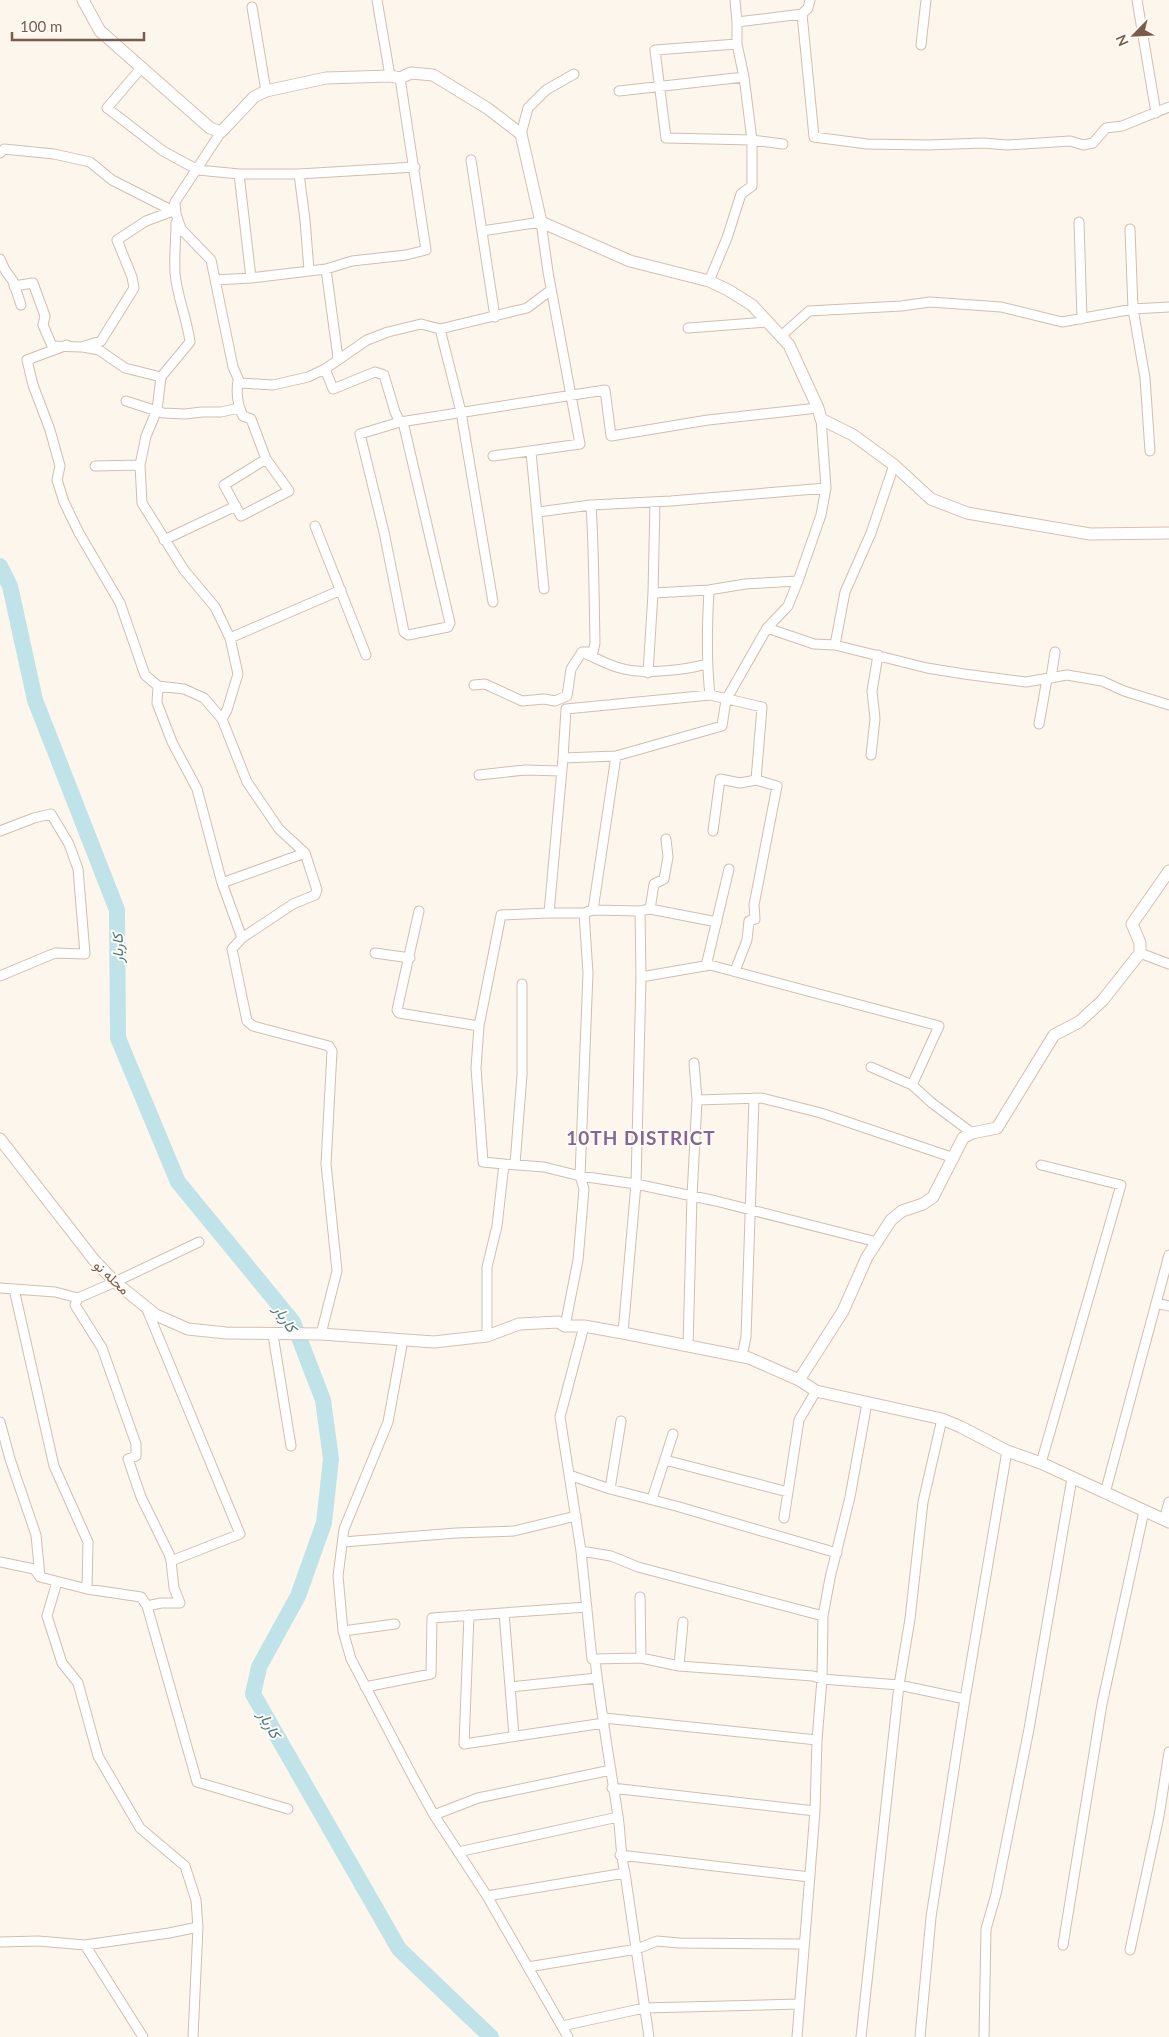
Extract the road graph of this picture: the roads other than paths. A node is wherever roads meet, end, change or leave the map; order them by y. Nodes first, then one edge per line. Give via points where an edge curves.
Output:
1 (83, 0) edge
2 (377, 0) edge
3 (735, 0) edge
4 (810, 0) edge
5 (926, 0) edge
6 (1137, 0) edge
7 (252, 7) dead end
8 (802, 14) junction
9 (738, 22) junction
10 (737, 44) junction
11 (921, 45) dead end
12 (142, 67) junction
13 (574, 74) dead end
14 (744, 76) junction
15 (395, 77) junction
16 (659, 85) junction
17 (266, 91) junction
18 (619, 91) dead end
19 (1169, 107) edge
20 (1156, 113) junction
21 (221, 132) junction
22 (521, 134) junction
23 (752, 140) junction
24 (784, 144) dead end
25 (0, 153) edge
26 (471, 160) dead end
27 (415, 168) junction
28 (198, 170) junction
29 (239, 174) junction
30 (299, 174) junction
31 (174, 209) junction
32 (540, 222) junction
33 (1079, 222) dead end
34 (1130, 229) dead end
35 (482, 231) junction
36 (0, 259) edge
37 (326, 269) junction
38 (308, 270) junction
39 (251, 278) junction
40 (215, 280) junction
41 (709, 281) junction
42 (14, 286) junction
43 (551, 290) junction
44 (21, 305) dead end
45 (1169, 307) edge
46 (1133, 309) junction
47 (495, 317) junction
48 (1082, 318) junction
49 (766, 322) junction
50 (688, 328) dead end
51 (440, 329) junction
52 (781, 336) junction
53 (67, 345) junction
54 (81, 346) junction
55 (338, 358) junction
56 (325, 369) junction
57 (161, 377) junction
58 (238, 380) junction
59 (572, 395) junction
60 (126, 401) dead end
61 (239, 408) junction
62 (157, 410) junction
63 (461, 412) junction
64 (819, 413) junction
65 (402, 422) junction
66 (1150, 451) dead end
67 (531, 452) junction
68 (493, 456) dead end
69 (266, 459) junction
70 (140, 465) junction
71 (95, 466) dead end
72 (894, 466) junction
73 (826, 488) junction
74 (655, 502) junction
75 (592, 505) junction
76 (236, 506) junction
77 (538, 512) junction
78 (315, 526) dead end
79 (1169, 533) edge
80 (164, 540) junction
81 (798, 581) junction
82 (544, 589) dead end
83 (340, 590) junction
84 (709, 590) junction
85 (653, 592) junction
86 (493, 602) dead end
87 (767, 628) junction
88 (230, 638) junction
89 (836, 645) junction
90 (582, 652) junction
91 (1055, 652) dead end
92 (366, 655) dead end
93 (878, 655) junction
94 (706, 664) junction
95 (648, 673) junction
96 (1049, 678) junction
97 (474, 685) dead end
98 (158, 686) junction
99 (710, 695) junction
100 (726, 700) junction
101 (1169, 705) edge
102 (222, 719) junction
103 (1040, 724) dead end
104 (870, 755) dead end
105 (616, 756) junction
106 (563, 758) junction
107 (561, 771) junction
108 (479, 776) dead end
109 (756, 780) junction
110 (0, 831) edge
111 (714, 831) dead end
112 (666, 839) dead end
113 (305, 852) junction
114 (728, 869) dead end
115 (1169, 872) edge
116 (222, 883) junction
117 (650, 909) junction
118 (420, 911) dead end
119 (640, 911) junction
120 (549, 912) junction
121 (588, 912) junction
122 (717, 922) junction
123 (242, 938) junction
124 (375, 953) dead end
125 (1140, 953) junction
126 (410, 958) junction
127 (1169, 964) edge
128 (706, 966) junction
129 (735, 972) junction
130 (0, 976) edge
131 (640, 977) junction
132 (522, 984) dead end
133 (479, 1026) junction
134 (694, 1063) dead end
135 (871, 1067) dead end
136 (912, 1085) junction
137 (754, 1098) junction
138 (697, 1100) junction
139 (972, 1132) junction
140 (0, 1139) edge
141 (954, 1158) junction
142 (504, 1164) junction
143 (515, 1164) junction
144 (1041, 1164) dead end
145 (580, 1176) junction
146 (636, 1184) junction
147 (692, 1196) junction
148 (750, 1210) junction
149 (199, 1242) dead end
150 (877, 1242) junction
151 (1169, 1255) edge
152 (116, 1282) junction
153 (0, 1288) edge
154 (14, 1290) junction
155 (78, 1298) junction
156 (1156, 1303) junction
157 (1169, 1306) edge
158 (146, 1307) junction
159 (566, 1326) junction
160 (584, 1326) junction
161 (623, 1332) junction
162 (319, 1334) junction
163 (273, 1335) junction
164 (487, 1336) junction
165 (403, 1340) junction
166 (688, 1346) junction
167 (742, 1356) junction
168 (798, 1380) junction
169 (816, 1391) junction
170 (867, 1403) junction
171 (942, 1419) junction
172 (0, 1422) edge
173 (621, 1422) dead end
174 (673, 1434) dead end
175 (291, 1446) dead end
176 (1007, 1451) junction
177 (665, 1460) junction
178 (1041, 1463) junction
179 (568, 1475) junction
180 (1072, 1478) junction
181 (610, 1489) junction
182 (788, 1492) junction
183 (1105, 1493) junction
184 (652, 1499) junction
185 (1169, 1502) edge
186 (1144, 1511) junction
187 (576, 1516) junction
188 (784, 1518) dead end
189 (1166, 1521) edge
190 (343, 1542) junction
191 (581, 1552) junction
192 (837, 1553) junction
193 (171, 1561) junction
194 (0, 1562) edge
195 (40, 1577) junction
196 (57, 1582) junction
197 (88, 1589) junction
198 (640, 1597) dead end
199 (147, 1606) junction
200 (587, 1607) junction
201 (504, 1613) junction
202 (469, 1615) junction
203 (823, 1616) junction
204 (682, 1622) dead end
205 (395, 1624) dead end
206 (343, 1631) junction
207 (641, 1658) junction
208 (592, 1659) junction
209 (679, 1666) junction
210 (597, 1678) junction
211 (822, 1679) junction
212 (899, 1685) junction
213 (365, 1687) junction
214 (510, 1687) junction
215 (965, 1699) junction
216 (604, 1721) junction
217 (514, 1736) junction
218 (817, 1740) junction
219 (1169, 1752) edge
220 (610, 1770) junction
221 (612, 1788) junction
222 (288, 1809) dead end
223 (815, 1811) junction
224 (434, 1815) junction
225 (618, 1817) junction
226 (458, 1852) junction
227 (620, 1855) junction
228 (625, 1873) junction
229 (810, 1876) junction
230 (487, 1896) junction
231 (198, 1927) junction
232 (0, 1942) edge
233 (804, 1944) junction
234 (85, 1945) junction
235 (1063, 1945) dead end
236 (637, 1949) junction
237 (1130, 1950) dead end
238 (528, 1967) junction
239 (799, 2004) junction
240 (644, 2008) junction
241 (562, 2026) junction
242 (143, 2037) edge
243 (193, 2037) edge
244 (568, 2037) edge
245 (649, 2037) edge
246 (797, 2037) edge
247 (861, 2037) edge
248 (920, 2037) edge
249 (984, 2037) edge

1 - 12 street via 100,30
2 - 15 street
3 - 9 street
4 - 8 street
5 - 11 street
6 - 20 street
7 - 17 street
8 - 9 street
8 - 20 street via 814,138 876,144 983,143 1007,146 1070,141 1082,145 1093,143 1106,128 1122,126
9 - 10 street
10 - 14 street
10 - 16 street via 655,50
12 - 21 street via 210,128
12 - 28 street via 107,108 164,151
13 - 22 street via 546,90 528,108
14 - 16 street
14 - 23 street
15 - 17 street via 326,78
15 - 22 street via 412,73 433,75 487,108
15 - 27 street
16 - 18 street
16 - 23 street via 666,138
17 - 21 street via 254,97
19 - 20 street
21 - 28 street
22 - 32 street
23 - 24 street
23 - 41 street via 752,186 741,194
25 - 31 street via 4,150 54,154 90,162 112,180
26 - 35 street
27 - 30 street
27 - 37 street via 426,250 352,260
28 - 29 street
28 - 31 street
29 - 30 street
29 - 39 street
30 - 38 street via 306,220
31 - 40 street via 181,229 211,260
31 - 54 street via 146,221 117,240 134,288 101,341
31 - 57 street via 175,274 190,342
32 - 35 street
32 - 41 street via 630,261
32 - 43 street
33 - 48 street
34 - 46 street
35 - 47 street
36 - 42 street
37 - 38 street
37 - 55 street
38 - 39 street
39 - 40 street
40 - 58 street
41 - 49 street via 752,305
42 - 44 street
42 - 53 street via 33,284 45,316 43,326 52,346
43 - 47 street via 527,308
43 - 59 street
45 - 46 street
46 - 48 street
46 - 66 street via 1145,378
47 - 51 street
48 - 52 street via 1062,322 1001,306 930,302 809,311
49 - 50 street
49 - 52 street
51 - 55 street via 421,324 388,332 367,340
51 - 63 street
52 - 64 street via 789,345
53 - 54 street
53 - 98 street via 27,360 60,466 58,480 64,502 79,533 120,603 145,675
54 - 57 street via 99,350 125,368
55 - 56 street
56 - 58 street via 308,377 273,385 240,383
56 - 65 street via 333,389 375,372 384,375 395,412
57 - 62 street
58 - 61 street
59 - 63 street
59 - 64 street via 605,390 611,436 708,420
59 - 67 street via 580,444
60 - 62 street
61 - 62 street via 185,414
61 - 69 street via 243,416 251,419
62 - 70 street via 146,436
63 - 65 street
63 - 86 street
64 - 72 street
64 - 73 street
65 - 65 street via 360,434 404,632 408,636 448,627 450,623
67 - 68 street
67 - 77 street
69 - 76 street via 224,485
69 - 76 street via 289,491 241,516
70 - 71 street
70 - 80 street via 142,503
72 - 79 street via 931,499 968,513 1090,534
72 - 89 street via 845,592
73 - 74 street
73 - 81 street via 821,515
74 - 75 street
74 - 85 street
75 - 77 street
75 - 90 street via 595,643 593,652
76 - 80 street
77 - 82 street
78 - 83 street
80 - 88 street via 192,582 215,607
81 - 84 street
81 - 87 street via 788,606
83 - 88 street
83 - 92 street
84 - 85 street
84 - 94 street
85 - 95 street
87 - 89 street via 814,644
87 - 100 street
88 - 102 street via 238,674
89 - 93 street
90 - 95 street via 620,668
90 - 97 street via 570,668 567,696 555,701 522,701 485,684
91 - 96 street
93 - 96 street via 964,674 1026,682
93 - 104 street via 872,691 875,719
94 - 95 street
94 - 99 street
96 - 101 street via 1067,675 1102,681
96 - 103 street
98 - 102 street via 184,688 204,698
98 - 116 street via 157,703 172,742 197,789
99 - 100 street
99 - 106 street via 566,709
100 - 105 street via 722,726
100 - 109 street via 762,707
102 - 113 street via 247,782 279,829
105 - 106 street
105 - 121 street
106 - 107 street
107 - 108 street via 525,770
107 - 120 street
109 - 111 street via 740,783 720,779
109 - 129 street via 777,786 754,904 755,918 749,921 747,940
110 - 130 street via 50,814 69,844 78,869 85,954 55,953
112 - 117 street via 668,857 664,879 654,884
113 - 116 street
113 - 123 street via 317,890 315,895 293,904
114 - 122 street
115 - 125 street via 1132,924 1140,943
116 - 123 street
117 - 119 street
117 - 122 street
118 - 126 street
119 - 121 street
119 - 131 street
120 - 121 street
120 - 133 street via 501,915
121 - 145 street
122 - 128 street
123 - 162 street via 232,949 247,1021 253,1026 329,1046 332,1051 326,1164 337,1271
124 - 126 street
125 - 127 street
125 - 139 street via 1102,1001 1079,1022 1054,1035 997,1128
126 - 133 street via 397,1007 399,1013
128 - 129 street
128 - 131 street
129 - 136 street via 939,1026
131 - 146 street
132 - 143 street via 522,1075
133 - 142 street via 476,1068 483,1162
134 - 138 street
135 - 136 street
136 - 139 street
137 - 138 street
137 - 141 street via 821,1113
137 - 148 street
138 - 147 street
139 - 141 street via 964,1138
140 - 152 street, محله نو via 94,1260
141 - 150 street via 933,1197 897,1215
142 - 143 street
142 - 164 street via 496,1226 486,1267
143 - 145 street
144 - 178 street via 1121,1185
145 - 146 street
145 - 159 street via 584,1189 578,1260
146 - 147 street
146 - 161 street
147 - 148 street
147 - 166 street
148 - 150 street
148 - 167 street via 746,1337
149 - 152 street
150 - 168 street via 844,1311
151 - 156 street
152 - 155 street
152 - 158 street, محله نو
153 - 154 street
154 - 155 street via 55,1292
154 - 197 street via 54,1466 88,1542
155 - 193 street via 75,1305 102,1348 136,1444 136,1456 128,1459 141,1497
156 - 157 street
156 - 183 street
158 - 163 street, محله نو via 156,1315 188,1328
158 - 193 street via 240,1534
159 - 160 street, محله نو
159 - 164 street, محله نو via 558,1322 519,1324
160 - 161 street, محله نو
160 - 179 street via 560,1417
161 - 166 street, محله نو
162 - 163 street, محله نو
162 - 165 street, محله نو
163 - 175 street
164 - 165 street, محله نو via 434,1342
165 - 190 street via 388,1422 344,1529
166 - 167 street, محله نو
167 - 168 street, محله نو
168 - 169 street, محله نو
169 - 170 street, محله نو
169 - 182 street via 799,1420
170 - 171 street, محله نو
170 - 192 street
171 - 176 street, محله نو
171 - 212 street via 923,1502
172 - 195 street via 36,1536
173 - 181 street
174 - 177 street
176 - 178 street, محله نو
176 - 215 street
177 - 182 street
177 - 184 street
178 - 180 street, محله نو
179 - 181 street
179 - 187 street
180 - 183 street, محله نو
180 - 249 street via 1029,1729 986,1929
181 - 184 street
182 - 188 street
183 - 186 street, محله نو
184 - 192 street
185 - 189 street
186 - 189 street, محله نو
186 - 235 street via 1102,1704
187 - 190 street via 514,1531 456,1532
187 - 191 street
190 - 206 street via 338,1576
191 - 200 street
191 - 203 street via 611,1556
192 - 203 street
193 - 199 street via 174,1588 180,1603
194 - 195 street via 34,1569
195 - 196 street
196 - 197 street
196 - 231 street via 47,1616 62,1663 78,1683 98,1756 140,1828 185,1866 196,1900
197 - 199 street via 141,1597
198 - 207 street
199 - 222 street via 197,1782
200 - 201 street
200 - 208 street
201 - 202 street
201 - 214 street
202 - 213 street via 432,1618 431,1674
202 - 217 street via 464,1744
203 - 211 street
204 - 209 street
205 - 206 street
206 - 213 street via 351,1659
207 - 208 street
207 - 209 street
208 - 210 street via 595,1660
209 - 211 street via 757,1670
210 - 214 street
210 - 216 street
211 - 212 street
211 - 218 street
212 - 215 street
212 - 247 street
213 - 224 street
214 - 217 street
215 - 248 street via 931,1917
216 - 217 street
216 - 218 street
216 - 220 street
218 - 223 street
219 - 237 street via 1159,1816
220 - 221 street
220 - 224 street via 478,1798
221 - 223 street
221 - 225 street
223 - 229 street
224 - 226 street
225 - 226 street
225 - 227 street
226 - 230 street
227 - 228 street
227 - 229 street
228 - 230 street
228 - 236 street
229 - 233 street
230 - 238 street
231 - 234 street
231 - 243 street
232 - 234 street
233 - 236 street via 657,1941
233 - 239 street
234 - 242 street
236 - 238 street
236 - 240 street
238 - 241 street
239 - 240 street
239 - 246 street
240 - 241 street
240 - 245 street
241 - 244 street

